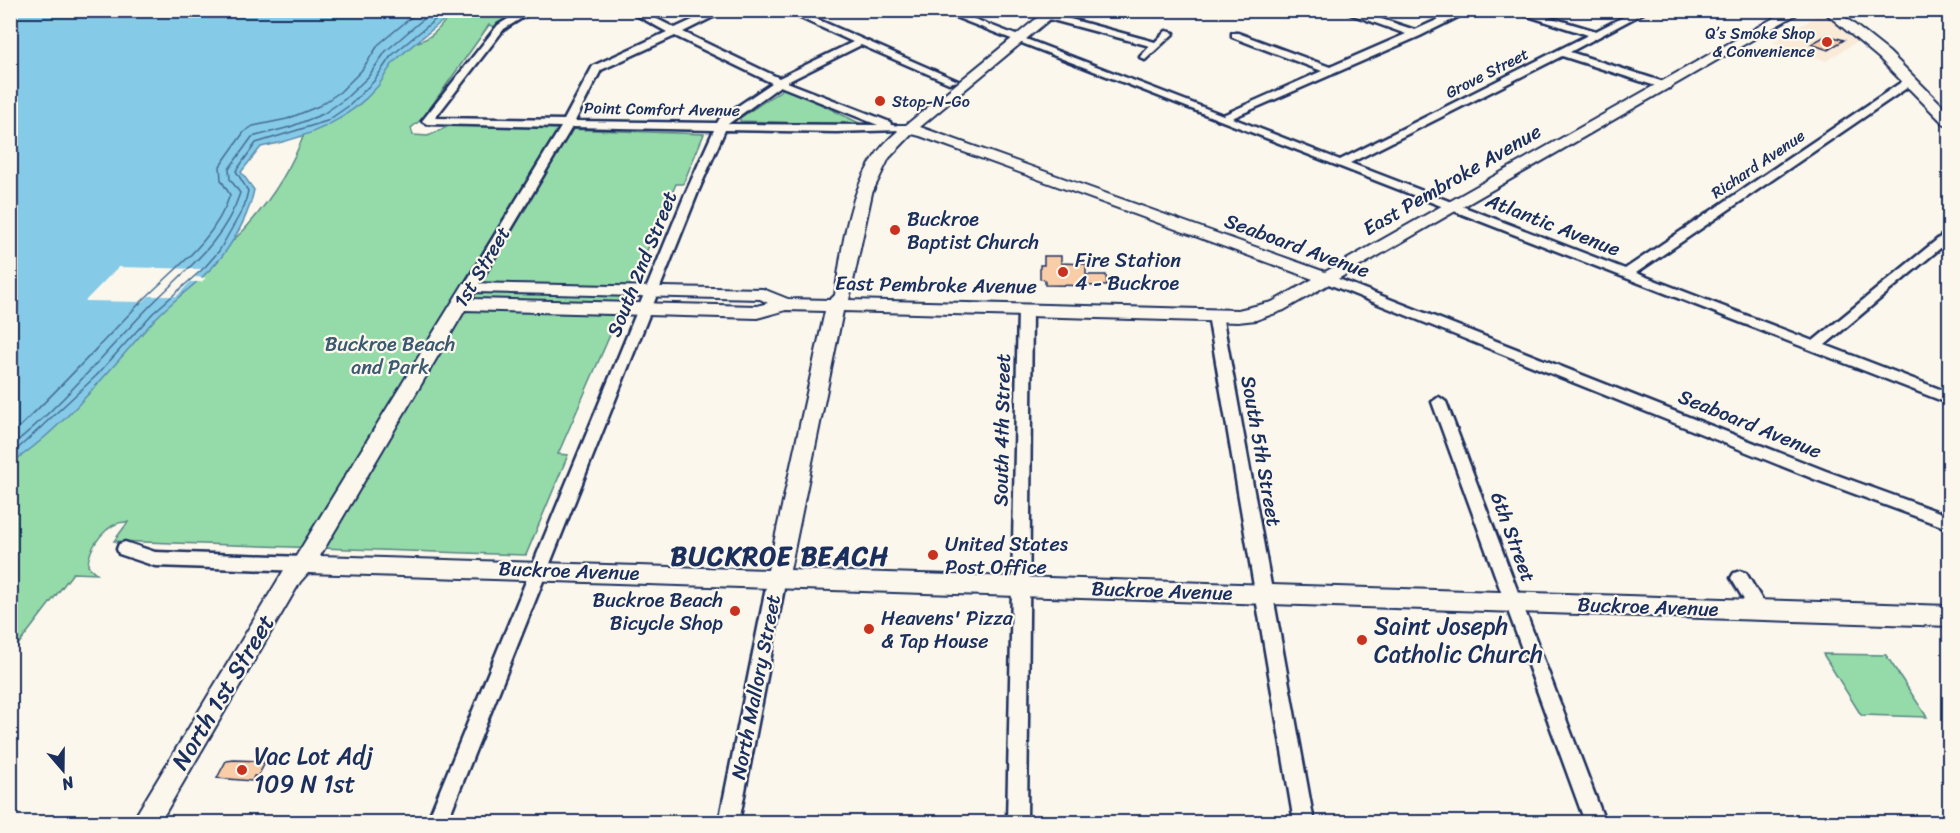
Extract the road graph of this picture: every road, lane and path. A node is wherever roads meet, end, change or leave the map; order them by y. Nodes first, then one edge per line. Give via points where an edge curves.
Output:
1 (531, 10) edge
2 (632, 10) edge
3 (723, 10) edge
4 (787, 10) edge
5 (942, 10) edge
6 (1343, 10) edge
7 (1468, 10) edge
8 (1513, 10) edge
9 (1645, 10) edge
10 (1048, 12) edge
11 (1808, 12) edge
12 (1833, 14) edge
13 (674, 31) junction
14 (1169, 33) dead end
15 (1417, 34) junction
16 (1595, 34) junction
17 (1235, 35) dead end
18 (1013, 38) junction
19 (860, 42) junction
20 (1156, 45) junction
21 (1561, 52) junction
22 (1145, 57) dead end
23 (1331, 71) junction
24 (781, 81) junction
25 (952, 81) junction
26 (1910, 81) junction
27 (1666, 86) junction
28 (1224, 118) junction
29 (1950, 122) edge
30 (568, 124) junction
31 (720, 127) junction
32 (902, 128) junction
33 (1342, 163) junction
34 (1452, 206) junction
35 (1950, 233) edge
36 (1626, 274) junction
37 (1326, 278) junction
38 (652, 291) junction
39 (465, 295) junction
40 (785, 304) junction
41 (835, 305) junction
42 (645, 309) junction
43 (1024, 310) junction
44 (1215, 315) junction
45 (1814, 347) junction
46 (1950, 399) edge
47 (1439, 402) dead end
48 (1950, 523) edge
49 (125, 549) dead end
50 (303, 564) junction
51 (539, 570) junction
52 (777, 578) junction
53 (1740, 578) dead end
54 (1021, 587) junction
55 (1265, 594) junction
56 (1513, 603) junction
57 (1759, 610) junction
58 (1950, 616) edge
59 (145, 822) edge
60 (437, 822) edge
61 (729, 822) edge
62 (1017, 822) edge
63 (1304, 822) edge
64 (1595, 822) edge

1 - 30 street, Point Comfort Avenue via 497,31 427,121
2 - 13 street, Seaboard Avenue
3 - 13 street, 1st Street
4 - 19 street
5 - 18 street, Atlantic Avenue
6 - 15 street
7 - 15 street
8 - 16 street
9 - 16 street, Grove Street
10 - 18 street, North Mallory Street
10 - 20 street
11 - 12 street
11 - 27 street, East Pembroke Avenue via 1794,21 1780,22
12 - 26 street
13 - 24 street, Seaboard Avenue
13 - 30 street, 1st Street via 597,68
14 - 20 street
15 - 23 street
16 - 21 street, Grove Street
17 - 23 street
18 - 25 street, North Mallory Street
18 - 28 street, Atlantic Avenue
18 - 32 street, North Mallory Street
19 - 24 street, South 2nd Street
19 - 25 street
20 - 22 street
21 - 27 street
21 - 33 street, Grove Street
23 - 28 street
24 - 31 street, South 2nd Street via 724,120
24 - 32 street, Seaboard Avenue via 861,117
25 - 32 street, North Mallory Street
26 - 29 street
26 - 36 street, Richard Avenue
27 - 34 street, East Pembroke Avenue
28 - 33 street, Atlantic Avenue
30 - 31 street, Point Comfort Avenue
30 - 39 street, 1st Street
31 - 32 street, Point Comfort Avenue
31 - 38 street, South 2nd Street
32 - 37 street, Seaboard Avenue
32 - 41 street, North Mallory Street via 867,182 843,296
33 - 34 street, Atlantic Avenue
34 - 36 street, Atlantic Avenue
34 - 37 street, East Pembroke Avenue
35 - 45 street
36 - 45 street, Atlantic Avenue
37 - 44 street, East Pembroke Avenue via 1263,312
37 - 48 street, Seaboard Avenue
38 - 39 street, East Pembroke Avenue
38 - 40 street, East Pembroke Avenue via 763,294
38 - 42 street, South 2nd Street
39 - 42 street, East Pembroke Avenue
39 - 50 street, 1st Street
40 - 41 street, East Pembroke Avenue
40 - 42 street, East Pembroke Avenue via 757,312
41 - 43 street, East Pembroke Avenue
41 - 52 street, North Mallory Street
42 - 51 street, South 2nd Street
43 - 44 street, East Pembroke Avenue
43 - 54 street, South 4th Street
44 - 55 street, South 5th Street
45 - 46 street, Atlantic Avenue
47 - 56 street, 6th Street
49 - 50 street, Buckroe Avenue via 154,559
50 - 51 street, Buckroe Avenue
50 - 59 street, North 1st Street via 292,576
51 - 52 street, Buckroe Avenue
51 - 60 street, South 2nd Street
52 - 54 street, Buckroe Avenue
52 - 61 street, North Mallory Street
53 - 57 street
54 - 55 street, Buckroe Avenue
54 - 62 street, South 4th Street
55 - 56 street, Buckroe Avenue
55 - 63 street, South 5th Street
56 - 57 street, Buckroe Avenue
56 - 64 street, 6th Street
57 - 58 street, Buckroe Avenue

